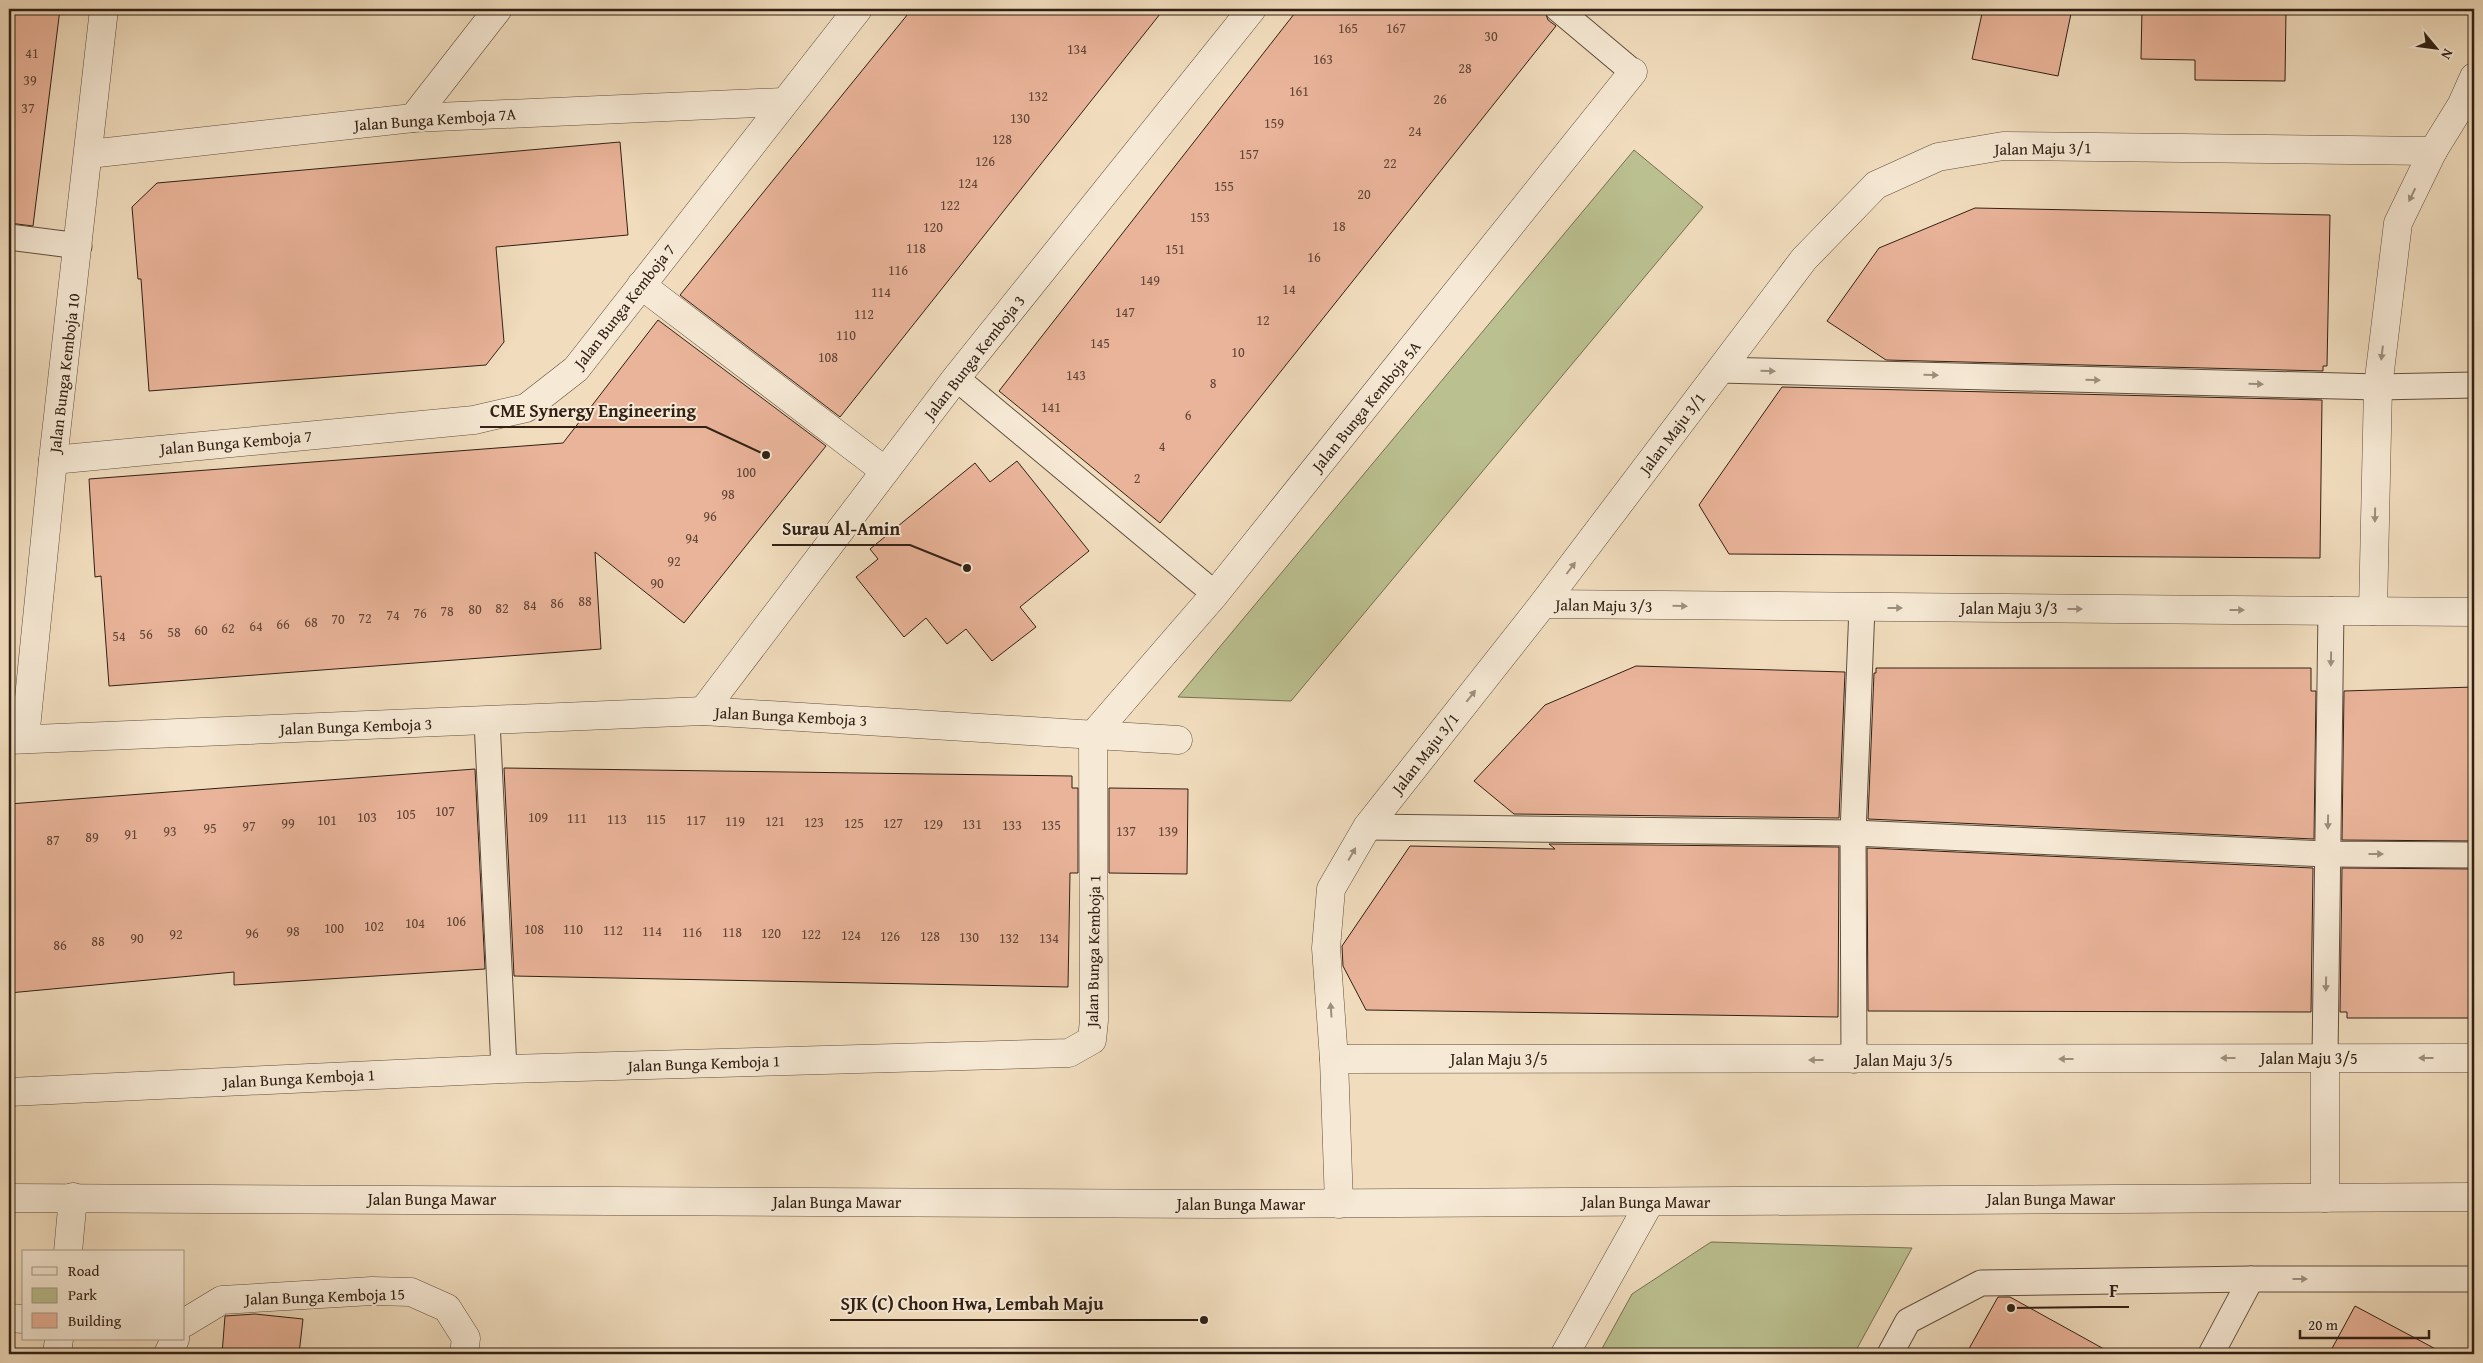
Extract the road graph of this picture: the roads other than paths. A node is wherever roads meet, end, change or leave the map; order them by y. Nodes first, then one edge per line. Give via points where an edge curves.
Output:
1 (104, 9) edge
2 (498, 9) edge
3 (858, 9) edge
4 (1252, 9) edge
5 (1558, 9) edge
6 (1633, 72) joint
7 (2474, 77) edge
8 (783, 102) junction
9 (413, 118) junction
10 (2434, 151) junction
11 (89, 154) junction
12 (9, 237) edge
13 (79, 246) junction
14 (641, 285) junction
15 (1720, 370) junction
16 (956, 378) junction
17 (2474, 385) edge
18 (2378, 387) junction
19 (53, 460) junction
20 (885, 471) junction
21 (1216, 594) junction
22 (1543, 604) junction
23 (1862, 608) junction
24 (2331, 610) junction
25 (2373, 610) junction
26 (2474, 612) edge
27 (703, 711) junction
28 (487, 721) junction
29 (1093, 735) junction
30 (17, 739) edge
31 (1178, 740) dead end
32 (1367, 827) junction
33 (1853, 833) junction
34 (2328, 854) junction
35 (2474, 855) edge
36 (2325, 1058) junction
37 (2474, 1058) edge
38 (1334, 1059) junction
39 (1854, 1060) junction
40 (504, 1069) junction
41 (9, 1092) edge
42 (73, 1197) junction
43 (2474, 1197) edge
44 (9, 1198) edge
45 (2325, 1198) junction
46 (1650, 1202) junction
47 (1339, 1204) junction
48 (68, 1250) edge
49 (2251, 1279) junction
50 (2474, 1279) edge
51 (9, 1318) edge
52 (22, 1319) edge
53 (185, 1322) edge
54 (59, 1340) edge
55 (175, 1340) edge
56 (57, 1354) edge
57 (168, 1354) edge
58 (464, 1354) edge
59 (1565, 1354) edge
60 (1890, 1354) edge
61 (2211, 1354) edge

1 - 11 street, Jalan Bunga Kemboja 10
2 - 9 street
3 - 8 street, Jalan Bunga Kemboja 7
4 - 16 street, Jalan Bunga Kemboja 3
5 - 6 lane
6 - 21 street, Jalan Bunga Kemboja 5A
7 - 10 street
8 - 9 street, Jalan Bunga Kemboja 7A
8 - 14 street, Jalan Bunga Kemboja 7
9 - 11 street, Jalan Bunga Kemboja 7A
10 - 15 street, Jalan Maju 3/1 via 2003,146 1938,156 1876,185 1804,259
10 -> 18 street via 2398,223
11 - 13 street, Jalan Bunga Kemboja 10
12 - 13 lane
13 - 19 street, Jalan Bunga Kemboja 10
14 - 19 street, Jalan Bunga Kemboja 7 via 576,369 526,408 474,420
14 - 20 street
15 -> 18 lane
22 -> 15 street, Jalan Maju 3/1
16 - 20 street, Jalan Bunga Kemboja 3
16 - 21 lane
17 - 18 lane
18 -> 25 street
19 - 30 street, Jalan Bunga Kemboja 10
20 - 27 street, Jalan Bunga Kemboja 3
21 - 29 street, Jalan Bunga Kemboja 5A
22 -> 23 street, Jalan Maju 3/3
32 -> 22 street, Jalan Maju 3/1
23 -> 24 street, Jalan Maju 3/3
23 - 33 lane
24 - 25 street, Jalan Maju 3/3
24 -> 34 lane
25 - 26 street, Jalan Maju 3/3
27 - 28 street, Jalan Bunga Kemboja 3
27 - 29 street, Jalan Bunga Kemboja 3
28 - 30 street, Jalan Bunga Kemboja 3
28 - 40 lane
29 - 31 street, Jalan Bunga Kemboja 3
29 - 40 street, Jalan Bunga Kemboja 1 via 1092,1040 1069,1053
32 - 33 lane
38 -> 32 street, Jalan Maju 3/1 via 1326,948 1331,889
33 - 34 lane
33 - 39 lane
34 -> 35 lane
34 -> 36 lane
37 -> 36 street, Jalan Maju 3/5
36 -> 39 street, Jalan Maju 3/5
36 - 45 street
39 -> 38 street, Jalan Maju 3/5
38 - 47 street, Jalan Maju 3/1
40 - 41 street, Jalan Bunga Kemboja 1
42 - 44 street, Jalan Bunga Mawar
42 - 47 street, Jalan Bunga Mawar
42 - 48 street
43 - 45 street, Jalan Bunga Mawar
45 - 46 street, Jalan Bunga Mawar
46 - 47 street, Jalan Bunga Mawar
46 - 59 street
49 -> 50 lane
49 - 60 lane via 1981,1283 1908,1321
49 - 61 lane
51 - 52 street
53 - 58 street, Jalan Bunga Kemboja 15 via 222,1300 372,1291 411,1292 447,1308 466,1338
54 - 56 street
55 - 57 street

